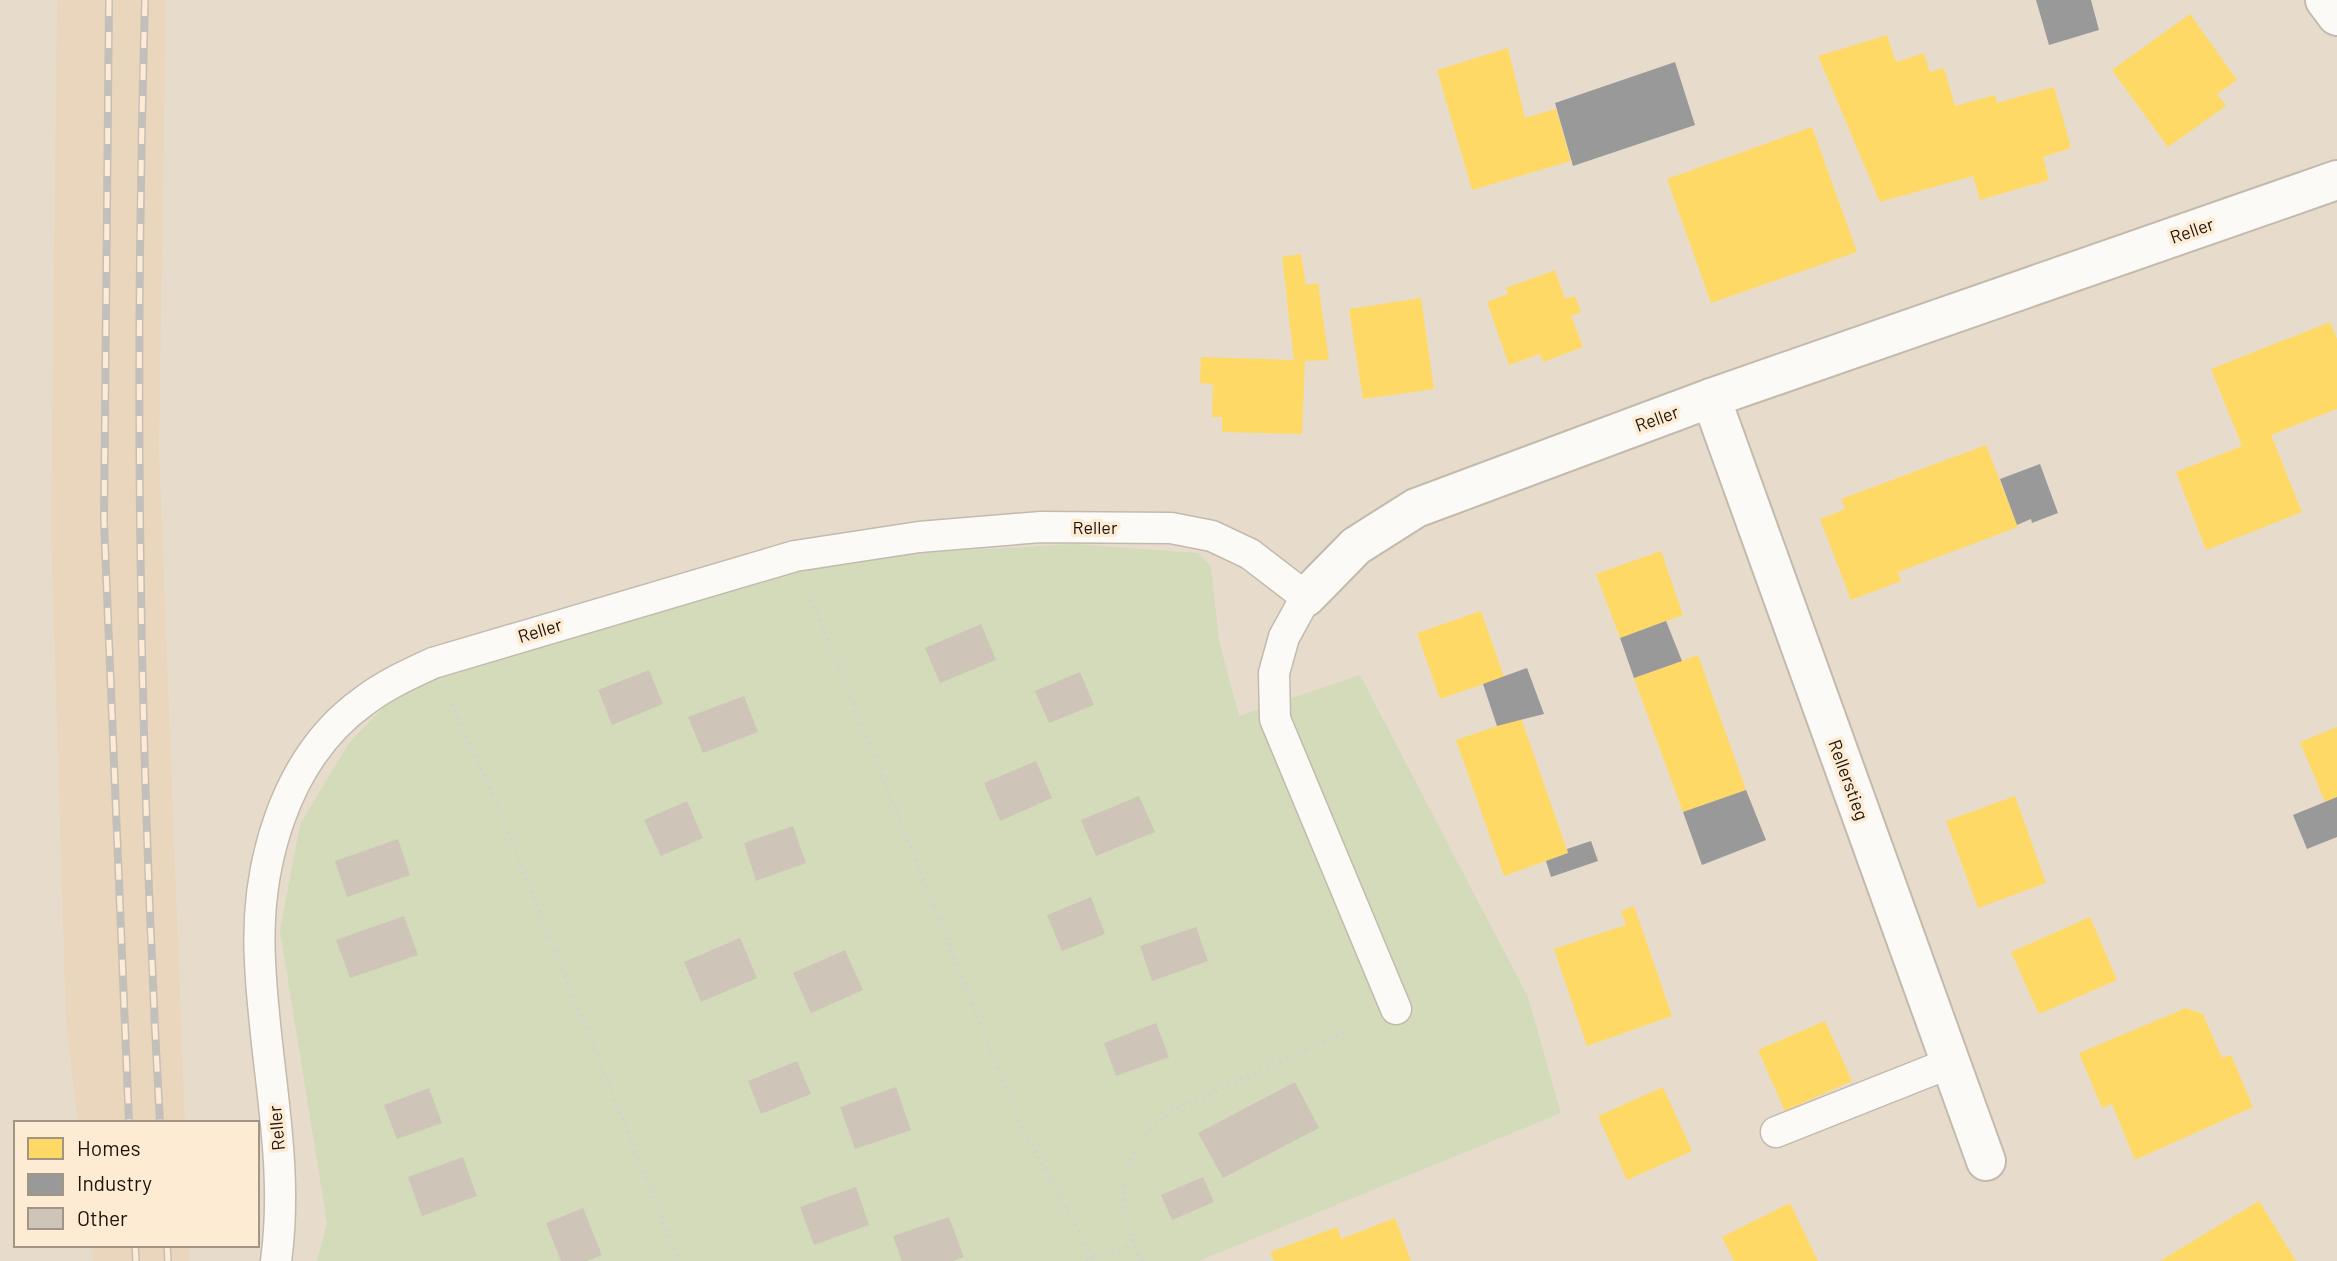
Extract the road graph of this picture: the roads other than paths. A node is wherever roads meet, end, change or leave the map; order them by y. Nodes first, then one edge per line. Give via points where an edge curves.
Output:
1 (2325, 0) edge
2 (2337, 16) edge
3 (2337, 180) edge
4 (1711, 398) junction
5 (1306, 597) junction
6 (1396, 1009) road end
7 (1950, 1063) junction
8 (1776, 1132) dead end
9 (1986, 1161) dead end
10 (276, 1261) edge

1 - 2 street
3 - 4 street, Reller
4 - 5 street, Reller via 1416,508 1356,546
4 - 7 street, Rellerstieg
5 - 6 lane via 1284,637 1274,673 1275,719
5 - 10 lane, Reller via 1250,554 1212,536 1171,528 1041,527 919,537 795,556 433,663 362,701 331,730 293,788 268,857 260,960 281,1173
7 - 8 lane
7 - 9 street, Rellerstieg

